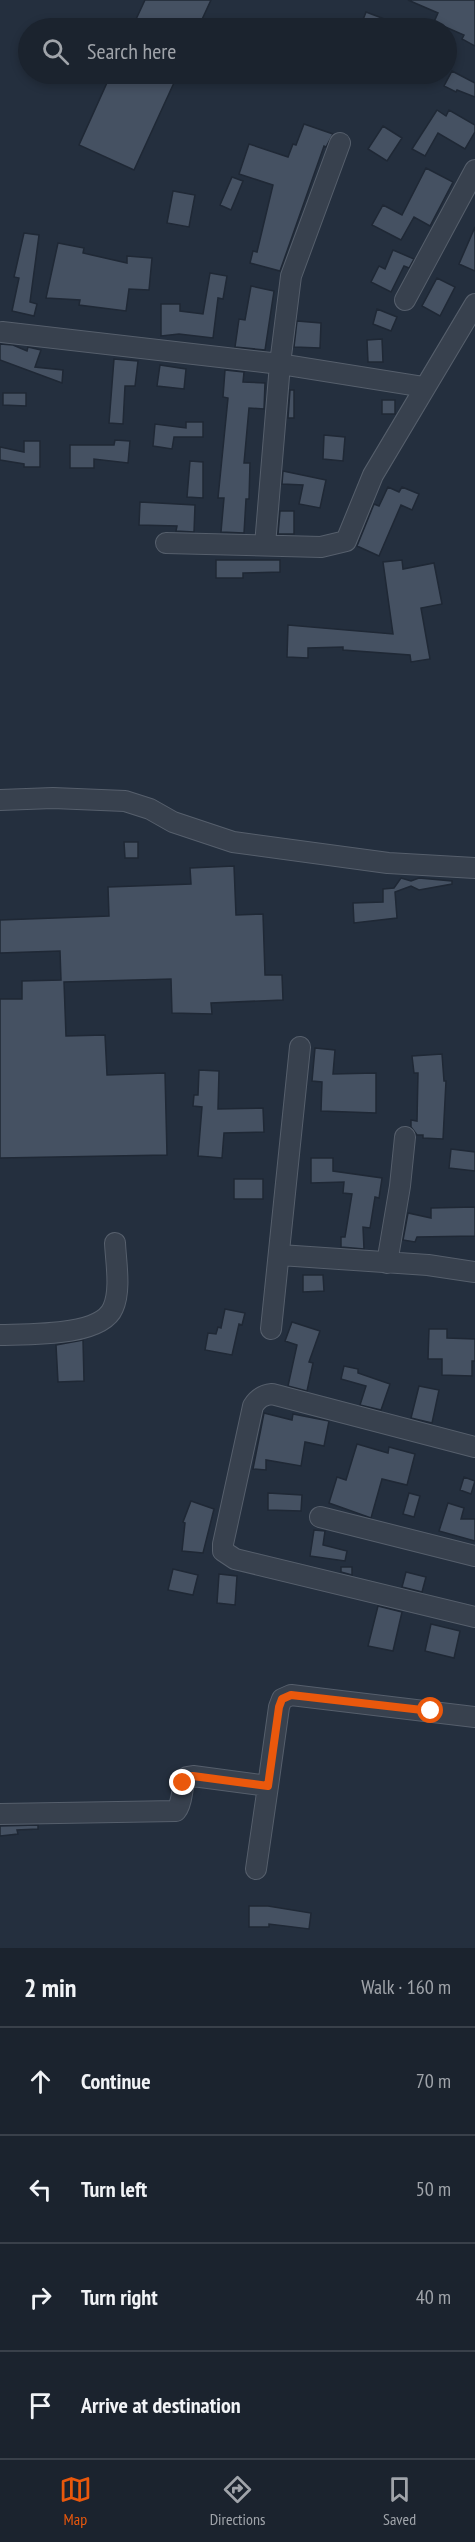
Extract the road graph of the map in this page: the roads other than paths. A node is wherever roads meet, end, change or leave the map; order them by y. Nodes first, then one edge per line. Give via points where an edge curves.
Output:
1 (340, 143) dead end
2 (475, 170) edge
3 (405, 300) dead end
4 (475, 304) edge
5 (3, 332) dead end
6 (280, 364) junction
7 (424, 387) junction
8 (166, 543) dead end
9 (264, 545) junction
10 (0, 800) edge
11 (475, 868) edge
12 (300, 1047) dead end
13 (405, 1137) dead end
14 (114, 1244) dead end
15 (280, 1255) junction
16 (387, 1263) junction
17 (475, 1272) edge
18 (272, 1329) dead end
19 (0, 1335) edge
20 (475, 1447) edge
21 (320, 1517) dead end
22 (475, 1556) edge
23 (475, 1617) edge
24 (475, 1717) edge
25 (268, 1786) junction
26 (0, 1814) edge
27 (256, 1869) dead end

1 - 6 street via 291,276
2 - 3 street
4 - 7 street
5 - 6 street
6 - 7 street
6 - 9 street
7 - 9 street via 373,475 345,541 321,547
8 - 9 street
10 - 11 street via 125,801 232,842 388,863
12 - 15 street
13 - 16 street
14 - 19 street via 117,1284 113,1308 104,1319 94,1325 51,1333
15 - 16 street
15 - 18 street
16 - 17 street
20 - 23 street via 266,1395 253,1406 223,1551 235,1559
21 - 22 street
24 - 25 street via 291,1695 282,1699 279,1707
25 - 26 street via 193,1776 183,1783 176,1811
25 - 27 street

